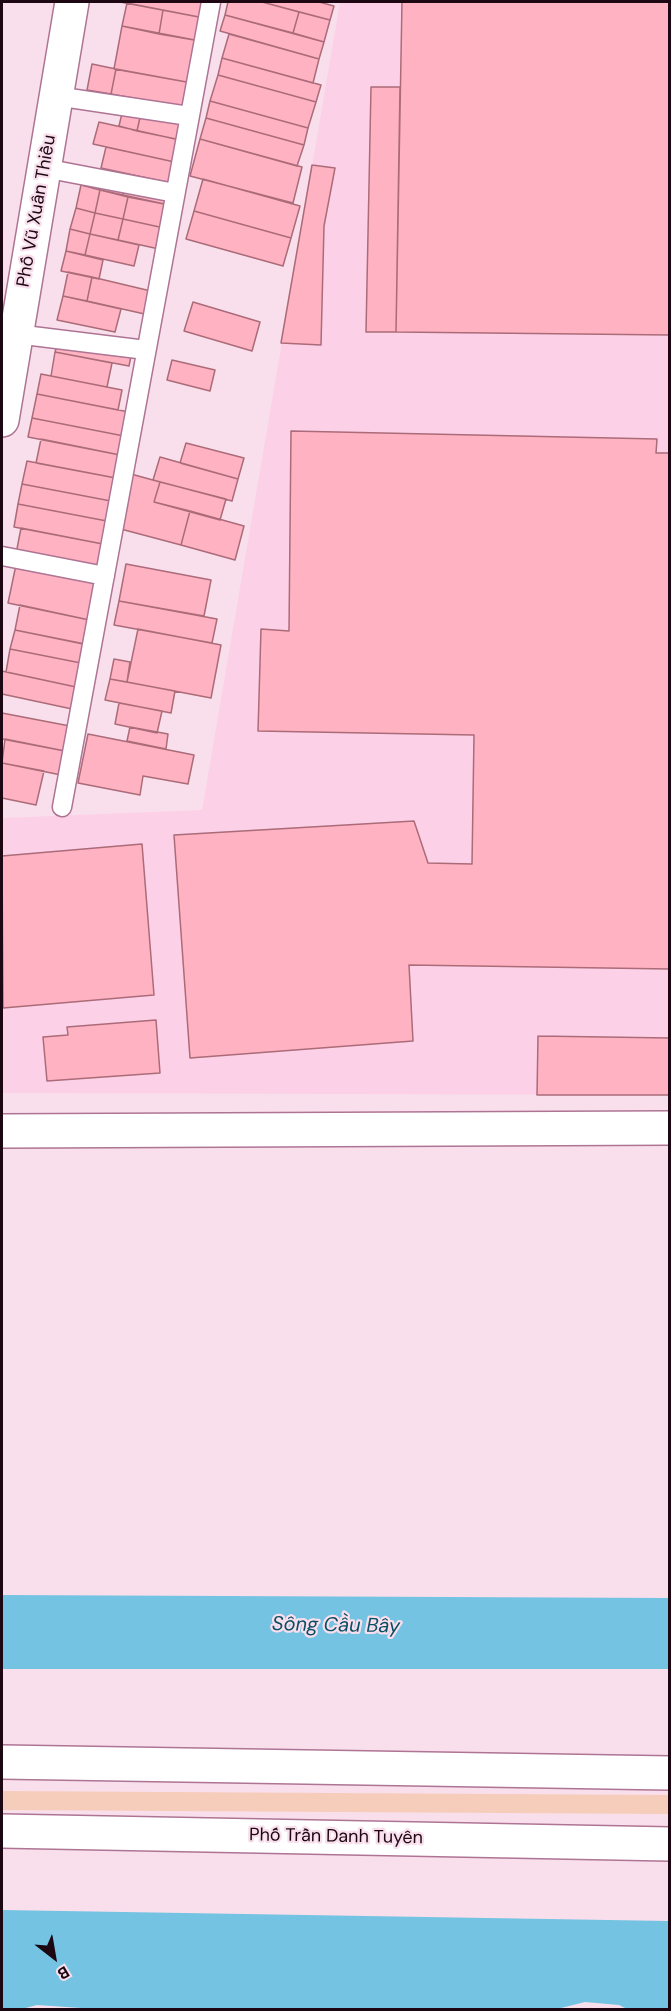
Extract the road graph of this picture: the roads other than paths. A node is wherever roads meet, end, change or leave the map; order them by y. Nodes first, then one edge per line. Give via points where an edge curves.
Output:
1 (72, 2) edge
2 (211, 2) edge
3 (56, 96) junction
4 (189, 116) junction
5 (44, 168) junction
6 (175, 193) junction
7 (16, 334) junction
8 (146, 350) junction
9 (2, 420) edge
10 (2, 556) edge
11 (105, 576) junction
12 (62, 807) dead end
13 (669, 1128) edge
14 (2, 1131) edge
15 (2, 1762) edge
16 (669, 1773) edge
17 (2, 1831) edge
18 (669, 1844) edge

1 - 3 main road, Phố Vũ Xuân Thiều
2 - 4 lane
3 - 4 lane
3 - 5 main road, Phố Vũ Xuân Thiều
4 - 6 lane
5 - 6 lane
5 - 7 main road, Phố Vũ Xuân Thiều
6 - 8 lane
7 - 8 lane
7 - 9 main road, Phố Vũ Xuân Thiều
8 - 11 lane
10 - 11 lane
11 - 12 lane
13 - 14 main road
15 - 16 main road
17 - 18 main road, Phố Trần Danh Tuyên

